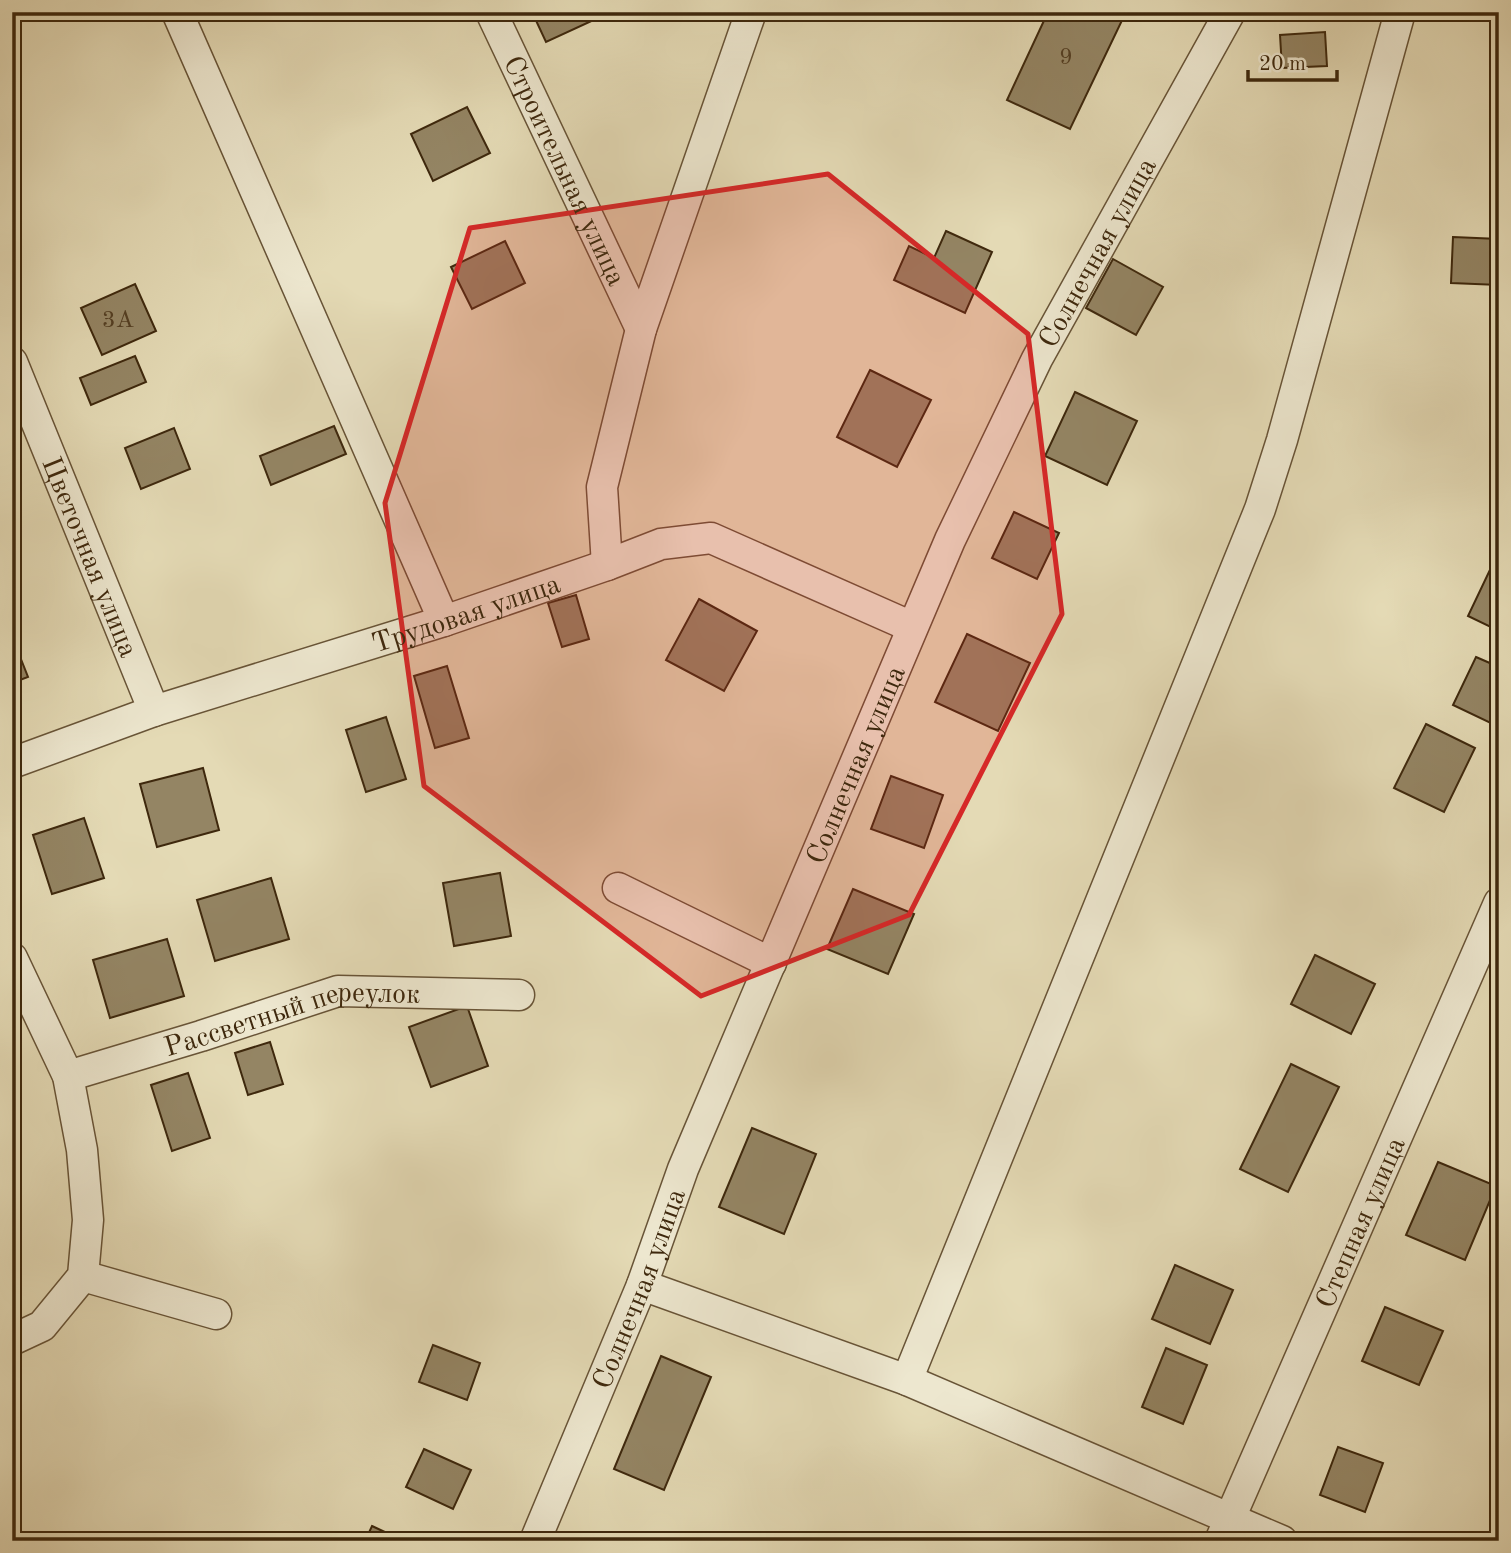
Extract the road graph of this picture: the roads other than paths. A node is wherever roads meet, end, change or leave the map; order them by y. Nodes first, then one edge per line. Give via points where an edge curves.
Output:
1 (177, 12) edge
2 (491, 12) edge
3 (751, 12) edge
4 (1230, 12) edge
5 (1400, 12) edge
6 (641, 329) junction
7 (12, 362) edge
8 (607, 565) junction
9 (444, 621) junction
10 (912, 627) junction
11 (154, 711) junction
12 (12, 763) edge
13 (618, 888) dead end
14 (1495, 922) edge
15 (12, 958) edge
16 (771, 963) junction
17 (519, 995) dead end
18 (68, 1076) junction
19 (83, 1276) junction
20 (642, 1285) junction
21 (216, 1314) dead end
22 (12, 1340) edge
23 (908, 1380) junction
24 (1224, 1530) edge
25 (535, 1541) edge
26 (1282, 1541) edge

1 - 9 street
2 - 6 street, Строительная улица
3 - 6 street
4 - 10 street, Солнечная улица via 1037,359
5 - 23 street via 1260,509
6 - 8 street via 602,487
7 - 11 street, Цветочная улица
8 - 9 street, Трудовая улица
8 - 10 street, Трудовая улица via 661,544 711,538
9 - 11 street, Трудовая улица
10 - 16 street, Солнечная улица
11 - 12 street, Трудовая улица
13 - 16 street
14 - 24 street, Степная улица
15 - 18 street
16 - 20 street, Солнечная улица via 683,1168
17 - 18 street, Рассветный переулок via 338,991
18 - 19 street via 82,1150 88,1220
19 - 21 street
19 - 22 street via 42,1326
20 - 23 street
20 - 25 street, Солнечная улица
23 - 24 street
24 - 26 street

